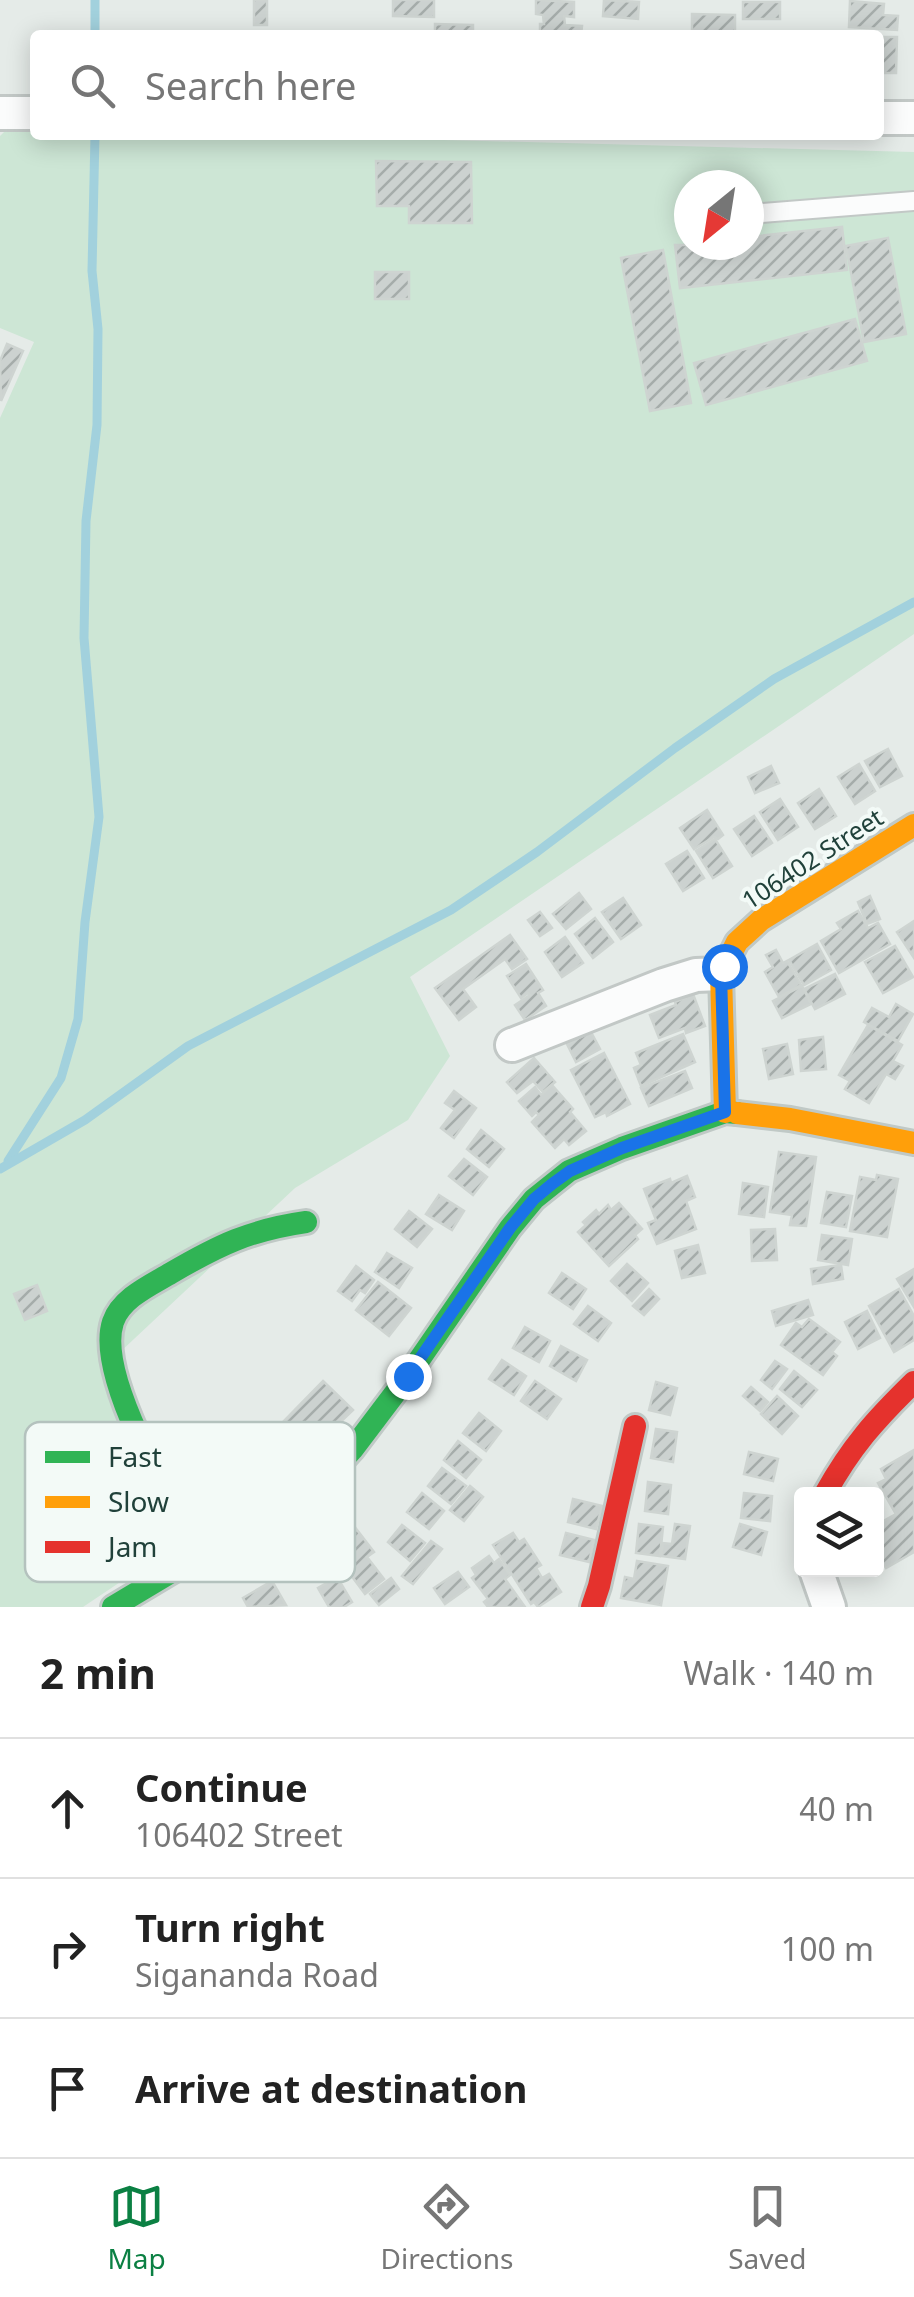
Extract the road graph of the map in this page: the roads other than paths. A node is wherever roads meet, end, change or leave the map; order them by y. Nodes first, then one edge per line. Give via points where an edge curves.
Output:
1 (0, 112) edge
2 (30, 113) edge
3 (884, 118) edge
4 (914, 118) edge
5 (914, 201) edge
6 (764, 213) edge
7 (914, 825) edge
8 (721, 974) junction
9 (512, 1045) dead end
10 (725, 1112) junction
11 (914, 1142) edge
12 (306, 1222) dead end
13 (914, 1382) edge
14 (136, 1422) edge
15 (635, 1426) dead end
16 (355, 1446) edge
17 (830, 1487) edge
18 (818, 1577) edge
19 (158, 1582) edge
20 (117, 1606) edge
21 (592, 1607) edge
22 (829, 1607) edge

1 - 2 street
3 - 4 street
5 - 6 lane
7 - 8 street, 106402 Street via 761,920 738,942
8 - 9 street via 696,975
8 - 10 street
10 - 11 street
10 - 16 street via 570,1171 534,1199
12 - 14 street via 240,1236 147,1287 121,1310 112,1322 110,1357
13 - 17 street via 876,1418
15 - 21 street
18 - 22 street
19 - 20 street

